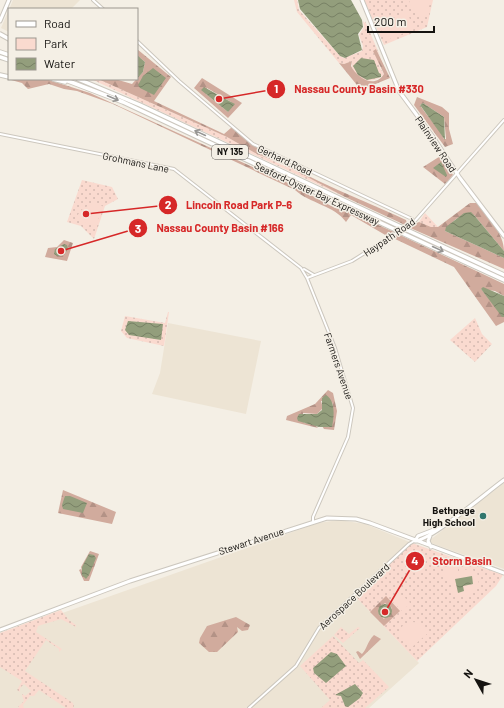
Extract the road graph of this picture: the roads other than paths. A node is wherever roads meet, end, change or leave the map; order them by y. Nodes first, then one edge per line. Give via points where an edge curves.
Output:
1 (9, 0) edge
2 (93, 0) edge
3 (362, 0) edge
4 (102, 8) edge
5 (0, 21) edge
6 (138, 42) edge
7 (57, 80) edge
8 (66, 80) edge
9 (80, 80) edge
10 (84, 80) edge
11 (95, 86) junction
12 (93, 90) junction
13 (504, 120) edge
14 (0, 134) edge
15 (457, 174) junction
16 (414, 222) junction
17 (504, 236) edge
18 (301, 268) junction
19 (504, 274) edge
20 (315, 275) junction
21 (307, 278) junction
22 (504, 280) edge
23 (504, 480) edge
24 (313, 521) junction
25 (439, 528) junction
26 (431, 535) junction
27 (414, 541) junction
28 (431, 547) junction
29 (504, 573) edge
30 (0, 630) edge
31 (249, 708) edge

1 - 5 main road
2 - 4 street
3 - 15 main road, Plainview Road via 399,91 433,136
6 - 16 street, Gerhard Road via 253,144
7 - 12 highway
8 - 12 highway, Seaford-Oyster Bay Expressway / NY 135
9 - 11 highway, Seaford-Oyster Bay Expressway / NY 135
10 - 11 highway
19 -> 11 highway, Seaford-Oyster Bay Expressway / NY 135, bridge
12 -> 22 highway, Seaford-Oyster Bay Expressway / NY 135, bridge
13 - 15 street, Haypath Road
14 - 18 street, Grohmans Lane via 174,169
15 - 16 street, Haypath Road
15 - 17 main road, Plainview Road
16 - 20 street, Haypath Road via 352,261
18 - 20 street
18 - 21 street, Grohmans Lane
20 - 21 street, Haypath Road
21 - 24 street, Farmers Avenue via 335,348 353,408 348,437
23 - 25 main road
24 - 27 main road, Stewart Avenue via 337,517 359,520
24 - 30 main road, Stewart Avenue via 130,581
25 - 26 main road
25 - 27 main road via 418,536
26 - 27 main road
26 - 28 main road via 428,541
27 - 28 main road, Stewart Avenue
27 - 31 street, Aerospace Boulevard via 319,628 296,666
28 - 29 main road, Stewart Avenue

